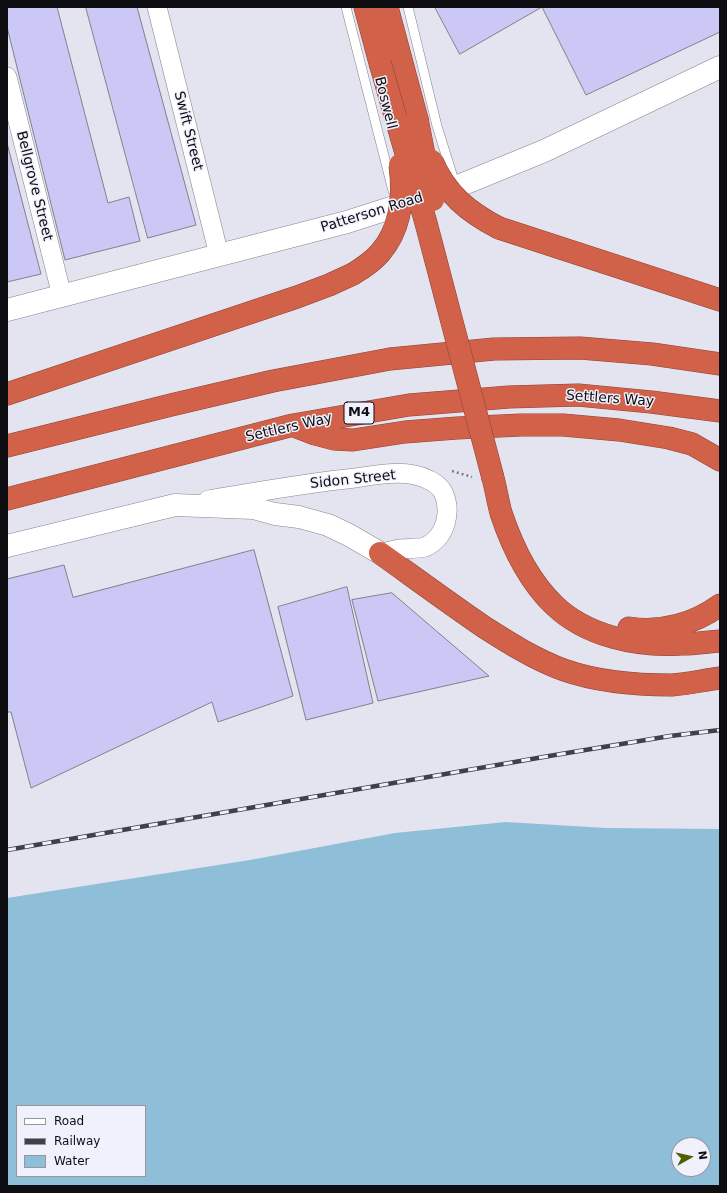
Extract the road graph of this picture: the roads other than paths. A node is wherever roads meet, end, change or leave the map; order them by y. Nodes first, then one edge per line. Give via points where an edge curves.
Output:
1 (157, 7) edge
2 (346, 7) edge
3 (365, 7) edge
4 (387, 7) edge
5 (408, 7) edge
6 (380, 63) junction
7 (720, 67) edge
8 (7, 77) edge
9 (417, 119) junction
10 (456, 187) junction
11 (397, 206) junction
12 (219, 255) junction
13 (62, 296) junction
14 (720, 300) edge
15 (7, 310) edge
16 (720, 364) edge
17 (7, 394) edge
18 (720, 411) edge
19 (293, 425) junction
20 (7, 446) edge
21 (720, 460) edge
22 (490, 477) junction
23 (7, 499) edge
24 (175, 505) junction
25 (7, 546) edge
26 (380, 553) junction
27 (720, 605) edge
28 (720, 641) edge
29 (720, 678) edge

1 - 12 street, Swift Street
2 - 11 lane, Boswell
3 - 6 highway
4 - 9 highway
5 - 10 lane via 437,126
6 - 17 highway, bridge via 402,176 401,205 387,244 371,262 353,274 297,297
6 - 22 highway, bridge via 426,223
7 - 10 street, Patterson Road via 544,152
8 - 13 street, Bellgrove Street
9 - 14 highway, bridge via 433,164 446,187 480,218 499,228
9 - 22 highway, bridge
10 - 11 street, Patterson Road
11 - 12 street, Patterson Road via 347,222
12 - 13 street, Patterson Road
13 - 15 street, Patterson Road
16 - 20 highway via 652,354 580,348 494,349 390,359 171,404
18 - 19 highway, Settlers Way / M4 via 578,395 510,397 409,405
19 - 21 highway via 334,439 353,440 457,428 563,425 669,438 692,444
19 - 23 highway, Settlers Way / M4
22 - 27 highway via 548,580 578,608 613,625 649,629 688,623
22 - 28 highway via 519,556 554,606 591,630 612,637 631,641 680,644
24 - 25 street, Sidon Street
24 - 26 street, Sidon Street via 253,508 299,517 328,525
24 - 26 street, Sidon Street via 391,474 416,475 432,482 442,491 447,504 445,526 440,536 424,547
26 - 29 highway via 501,638 535,658 564,670 598,679 632,683 673,685

